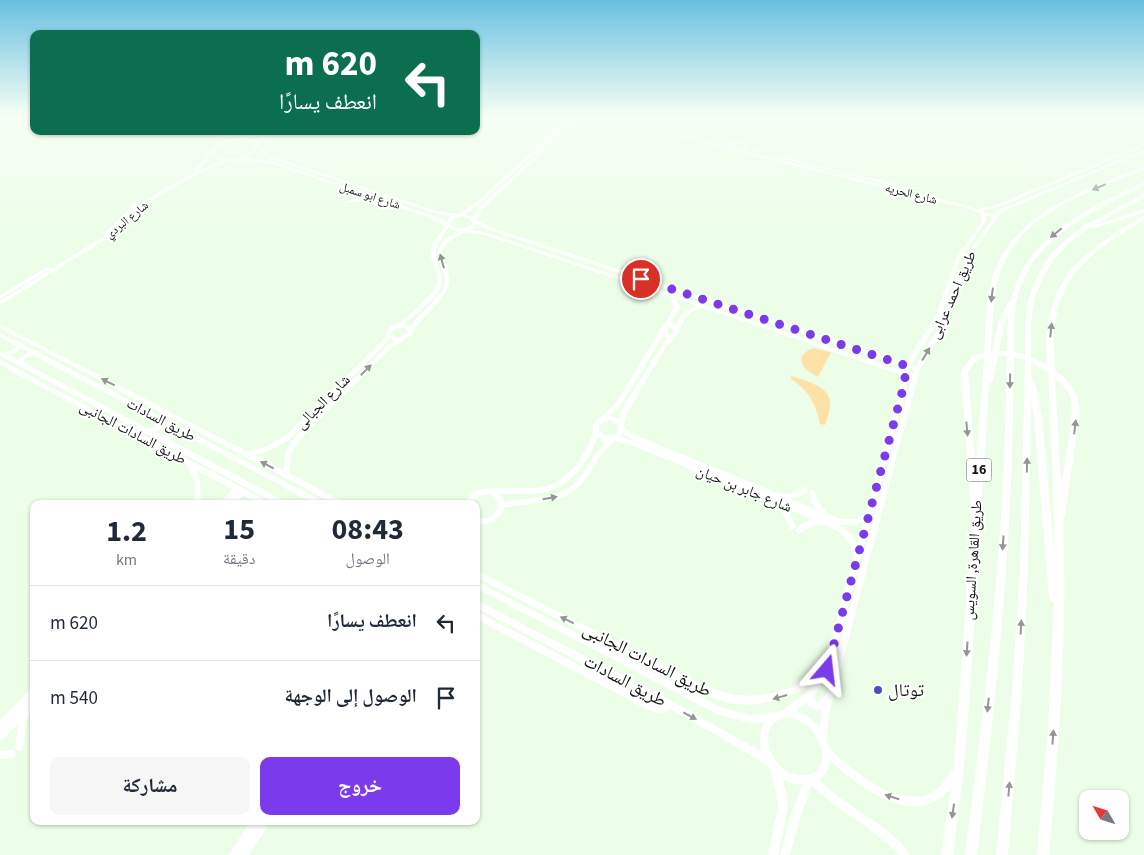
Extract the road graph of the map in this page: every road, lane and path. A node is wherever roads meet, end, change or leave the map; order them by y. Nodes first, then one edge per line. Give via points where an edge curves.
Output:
1 (209, 156) edge
2 (216, 156) edge
3 (241, 156) edge
4 (269, 156) edge
5 (532, 156) edge
6 (536, 156) edge
7 (766, 156) edge
8 (1118, 156) edge
9 (1131, 156) edge
10 (232, 159) junction
11 (1144, 168) edge
12 (322, 175) junction
13 (317, 178) junction
14 (506, 178) junction
15 (512, 180) junction
16 (1144, 184) edge
17 (161, 193) junction
18 (389, 196) junction
19 (1144, 196) edge
20 (372, 197) junction
21 (384, 200) junction
22 (346, 203) dead end
23 (983, 210) junction
24 (1144, 211) edge
25 (998, 214) junction
26 (460, 215) junction
27 (1144, 218) edge
28 (474, 220) junction
29 (987, 223) junction
30 (448, 225) junction
31 (1083, 229) junction
32 (463, 231) junction
33 (953, 271) junction
34 (961, 274) junction
35 (628, 275) junction
36 (624, 280) junction
37 (31, 282) junction
38 (671, 295) junction
39 (0, 297) edge
40 (1013, 299) junction
41 (0, 303) edge
42 (704, 306) junction
43 (745, 317) junction
44 (935, 322) junction
45 (943, 325) junction
46 (0, 326) edge
47 (398, 326) junction
48 (665, 329) junction
49 (678, 329) junction
50 (410, 331) junction
51 (0, 335) edge
52 (389, 335) junction
53 (673, 336) junction
54 (401, 340) junction
55 (20, 345) junction
56 (34, 352) junction
57 (2, 354) edge
58 (0, 362) edge
59 (19, 363) junction
60 (907, 366) junction
61 (917, 369) junction
62 (1028, 373) junction
63 (905, 374) junction
64 (915, 377) junction
65 (52, 381) junction
66 (45, 386) junction
67 (128, 392) junction
68 (120, 398) junction
69 (984, 403) junction
70 (101, 407) junction
71 (94, 412) junction
72 (604, 419) junction
73 (160, 420) junction
74 (622, 427) junction
75 (146, 431) junction
76 (182, 431) junction
77 (596, 431) junction
78 (614, 439) junction
79 (169, 443) junction
80 (247, 455) junction
81 (189, 463) junction
82 (214, 466) junction
83 (208, 472) junction
84 (285, 475) junction
85 (878, 480) junction
86 (886, 483) junction
87 (240, 490) junction
88 (490, 491) junction
89 (198, 500) edge
90 (227, 500) edge
91 (233, 500) edge
92 (259, 500) edge
93 (277, 500) edge
94 (314, 500) edge
95 (334, 500) edge
96 (470, 500) edge
97 (778, 500) junction
98 (502, 506) junction
99 (870, 514) junction
100 (824, 519) junction
101 (976, 519) junction
102 (480, 522) edge
103 (1059, 526) junction
104 (858, 556) junction
105 (480, 575) edge
106 (480, 586) edge
107 (501, 586) junction
108 (504, 598) junction
109 (480, 606) edge
110 (480, 617) edge
111 (1058, 620) junction
112 (837, 637) junction
113 (846, 640) junction
114 (674, 674) junction
115 (824, 676) junction
116 (680, 691) junction
117 (810, 694) junction
118 (30, 696) edge
119 (830, 696) junction
120 (669, 704) junction
121 (30, 706) edge
122 (30, 707) edge
123 (786, 713) junction
124 (776, 716) junction
125 (0, 726) edge
126 (0, 736) edge
127 (823, 738) junction
128 (19, 747) dead end
129 (826, 750) junction
130 (0, 754) edge
131 (12, 754) dead end
132 (772, 765) junction
133 (959, 766) junction
134 (811, 778) junction
135 (254, 825) edge
136 (263, 825) edge
137 (233, 855) edge
138 (243, 855) edge
139 (773, 855) edge
140 (785, 855) edge
141 (905, 855) edge
142 (946, 855) edge
143 (971, 855) edge
144 (1002, 855) edge
145 (1043, 855) edge

1 - 17 street, شارع البردي via 198,168
2 - 10 street
3 - 10 street, شارع البردي
4 - 12 street, شارع ابو سمبل
5 - 14 street
6 - 15 street
7 - 23 street, شارع الحريه
8 - 23 street
9 - 25 street, طريق احمد عرابى
10 - 13 street, شارع ابو سمبل via 264,161
10 - 17 street, شارع البردي via 201,171
11 -> 69 highway, طريق القاهرة, السويس / 16 via 1051,209 1027,225 1008,247 993,286
12 - 13 street
12 - 18 street, شارع ابو سمبل
13 - 20 street, شارع ابو سمبل
14 - 15 street
14 - 26 street via 474,207
15 - 28 street via 480,209
16 -> 40 highway, طريق القاهرة, السويس / 16 via 1072,221 1052,236 1025,267
17 - 37 street, شارع البردي via 139,208 122,227
18 - 21 street
18 - 26 street, شارع ابو سمبل via 439,212
19 - 31 highway
20 - 21 street, شارع ابو سمبل
20 - 22 street
21 - 30 street, شارع ابو سمبل
23 - 25 street, شارع الحريه
23 - 29 street
24 - 31 highway
25 - 29 street, طريق احمد عرابى
26 - 28 street
26 - 30 street via 450,219
103 -> 27 highway via 1050,344 1054,308 1064,285 1082,260 1100,244
28 - 32 street via 472,227
28 - 35 street via 487,228
29 - 33 street, طريق احمد عرابى via 961,252
29 - 34 street, طريق احمد عرابى
30 - 32 street via 453,230
30 - 47 street via 433,249 439,278 437,289
31 - 62 highway via 1056,252 1036,283 1028,320
32 - 36 street via 486,234
50 -> 32 street via 446,289 440,250 446,241
33 - 34 street
33 - 44 street, طريق احمد عرابى
34 - 45 street, طريق احمد عرابى
35 - 36 street
35 - 43 street
36 - 38 street
37 - 39 street, شارع البردي
37 - 41 street, شارع البردي
38 - 42 street
38 - 48 street via 677,307
40 - 69 highway via 1004,318
40 -> 143 highway, طريق القاهرة, السويس / 16 via 1001,561
42 - 43 street
42 - 49 street via 686,313
43 - 60 street
43 - 63 street
44 - 45 street
44 - 60 street, طريق احمد عرابى
61 -> 45 street, طريق احمد عرابى
67 -> 46 street
47 - 50 street via 406,326
47 - 52 street via 390,330
48 - 49 street via 674,326
48 - 53 street via 666,335
48 - 72 street via 617,406
49 - 53 street
50 - 54 street
51 - 55 street, طريق السادات
52 - 54 street
52 - 80 street, شارع الجبالى via 287,438
53 - 74 street via 626,408
84 -> 54 street, شارع الجبالى via 289,452 297,439 389,347
55 - 56 street, طريق السادات
55 - 57 street via 15,351
56 - 59 street
56 - 68 street, طريق السادات
57 - 59 street, طريق السادات
58 - 66 street, طريق السادات الجانبى
59 - 65 street, طريق السادات
60 - 61 street
60 - 63 street, طريق احمد عرابى
61 - 64 street, طريق احمد عرابى
62 - 111 highway via 1037,409 1052,585
144 -> 62 highway via 1020,644
63 - 64 street
63 - 85 street, طريق احمد عرابى
64 - 86 street, طريق احمد عرابى
65 - 66 street
65 - 70 street, طريق السادات
66 - 71 street, طريق السادات الجانبى
67 - 68 street
67 - 80 street
68 - 73 street, طريق السادات
69 - 101 highway, طريق القاهرة, السويس / 16
70 - 71 street
70 - 75 street, طريق السادات
71 - 81 street, طريق السادات الجانبى
72 - 74 street via 614,419
72 - 77 street via 597,422
73 - 75 street via 157,429
73 - 76 street, طريق السادات
74 - 78 street
74 - 97 street, شارع جابر بن حيان via 633,437
75 - 79 street, طريق السادات
76 - 79 street via 169,434
76 - 94 street, طريق السادات
77 - 78 street via 602,438
77 - 88 street via 592,445 564,483 544,490
78 - 97 street, شارع جابر بن حيان via 638,445
98 -> 78 street via 554,498 568,492 578,484 600,449
79 - 82 street, طريق السادات
84 -> 80 street
81 - 83 street, طريق السادات الجانبى
81 - 89 street via 197,481
82 - 83 street
82 - 93 street, طريق السادات
83 - 87 street, طريق السادات الجانبى
84 - 95 street
85 - 86 street
85 - 99 street, طريق احمد عرابى
86 - 113 street, طريق احمد عرابى
87 - 90 street
87 - 91 street
87 - 92 street, طريق السادات الجانبى
88 - 96 street via 474,494
88 - 98 street via 499,497
97 - 100 street, شارع جابر بن حيان
97 - 100 street via 809,491
97 - 100 street via 795,529
98 - 102 street via 494,519
99 - 100 street, شارع جابر بن حيان via 851,523
99 - 104 street, طريق احمد عرابى
100 - 104 street, شارع جابر بن حيان via 845,533 853,542
103 -> 101 highway via 1077,407 1073,394 1059,376 1040,363 1001,353 982,355 968,364 963,378
101 -> 133 highway, طريق القاهرة, السويس / 16
103 - 111 highway
104 - 112 street, طريق احمد عرابى
105 - 107 street, طريق السادات الجانبى
106 - 108 street, طريق السادات
107 - 108 street
114 -> 107 street, طريق السادات الجانبى
108 - 116 street, طريق السادات
109 - 120 street, طريق السادات
110 - 120 street, طريق السادات الجانبى via 653,708 662,709
145 -> 111 highway via 1052,756
112 - 113 street
112 - 115 street, طريق احمد عرابى
113 - 119 street, طريق احمد عرابى
115 -> 114 street, طريق السادات الجانبى via 789,694 757,701 720,697
114 - 116 street
115 - 117 street, طريق احمد عرابى
116 - 124 street, طريق السادات via 738,717
117 - 119 street via 810,701 818,707
117 - 123 street, طريق احمد عرابى
118 - 125 street
119 - 127 street, طريق احمد عرابى
120 -> 132 street, طريق السادات
121 - 126 street
122 - 128 street via 21,728
123 - 124 street
123 - 127 street via 806,718
124 - 132 street via 767,725 763,738
127 - 129 street
133 -> 129 street via 940,794 926,800 905,801 873,789
129 - 134 street via 823,767
130 - 131 street
132 - 134 street via 789,778
132 - 139 street via 783,807
133 -> 142 highway, طريق القاهرة, السويس / 16
134 - 140 street
134 - 141 street via 830,796 882,832
135 - 137 street
136 - 138 street

